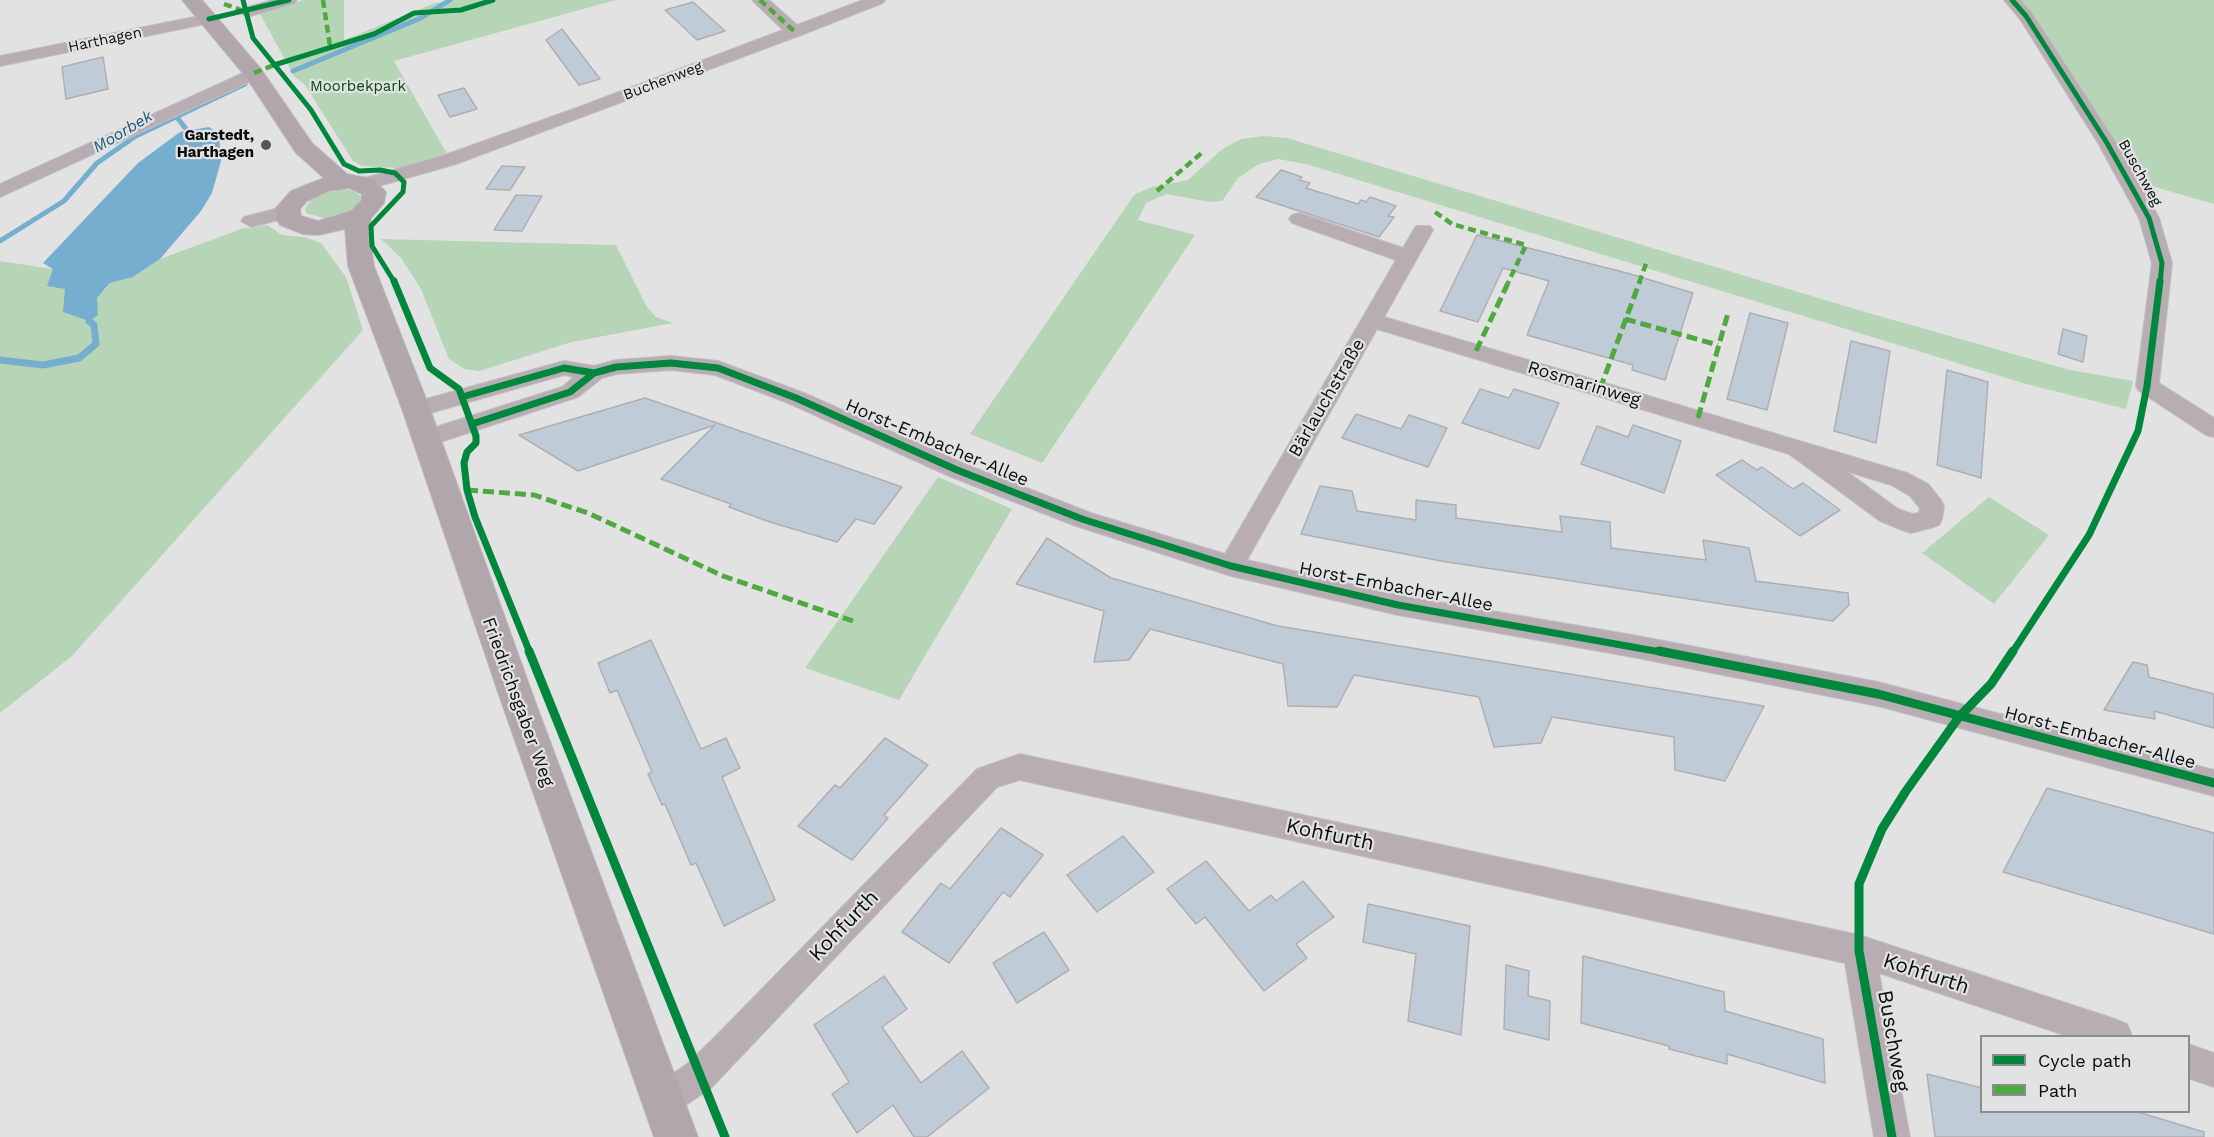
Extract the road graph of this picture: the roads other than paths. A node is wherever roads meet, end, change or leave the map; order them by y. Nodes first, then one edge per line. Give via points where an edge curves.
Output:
1 (192, 0) edge
2 (290, 0) edge
3 (760, 0) edge
4 (877, 0) edge
5 (2012, 0) edge
6 (247, 12) dead end
7 (209, 19) junction
8 (795, 32) junction
9 (0, 61) edge
10 (254, 73) junction
11 (304, 148) junction
12 (342, 182) junction
13 (370, 190) junction
14 (0, 191) edge
15 (305, 192) junction
16 (287, 212) junction
17 (359, 216) junction
18 (1299, 219) dead end
19 (251, 221) dead end
20 (318, 228) junction
21 (1423, 230) dead end
22 (1408, 257) junction
23 (361, 266) junction
24 (1372, 320) junction
25 (421, 424) junction
26 (2214, 429) edge
27 (1797, 448) junction
28 (1231, 566) junction
29 (2214, 783) edge
30 (1859, 951) junction
31 (2112, 1035) edge
32 (2190, 1062) edge
33 (2214, 1070) edge
34 (662, 1101) junction
35 (676, 1137) edge
36 (1892, 1137) edge

1 - 7 main road
2 - 6 street
3 - 8 street
4 - 8 street, Buchenweg
5 - 26 street, Buschweg via 2107,143 2149,218 2162,263 2147,386
7 - 9 street, Harthagen
7 - 10 main road
8 - 13 street, Buchenweg
10 - 11 main road
10 - 14 street
11 - 12 main road
11 - 15 main road
12 - 13 main road
12 - 15 main road
13 - 17 main road via 369,208
15 - 16 main road
16 - 19 street
16 - 20 main road via 289,220 297,225
17 - 20 main road
17 - 23 main road, Friedrichsgaber Weg
18 - 22 street
20 - 23 main road, Friedrichsgaber Weg via 332,235
21 - 22 street, Bärlauchstraße
22 - 24 street, Bärlauchstraße
23 - 25 main road, Friedrichsgaber Weg
24 - 27 street, Rosmarinweg
24 - 28 street, Bärlauchstraße
25 - 28 street, Horst-Embacher-Allee via 570,392 594,373 648,363 718,368 1082,519
25 - 34 main road, Friedrichsgaber Weg
27 - 27 street, Rosmarinweg via 1889,516 1911,524 1930,519 1932,506 1919,490 1899,479
28 - 29 street, Horst-Embacher-Allee via 1398,605 1878,694
30 - 31 street, Kohfurth
30 - 34 street, Kohfurth via 1020,767 987,778 699,1076
30 - 36 street, Buschweg
32 - 33 street
34 - 35 main road, Friedrichsgaber Weg

